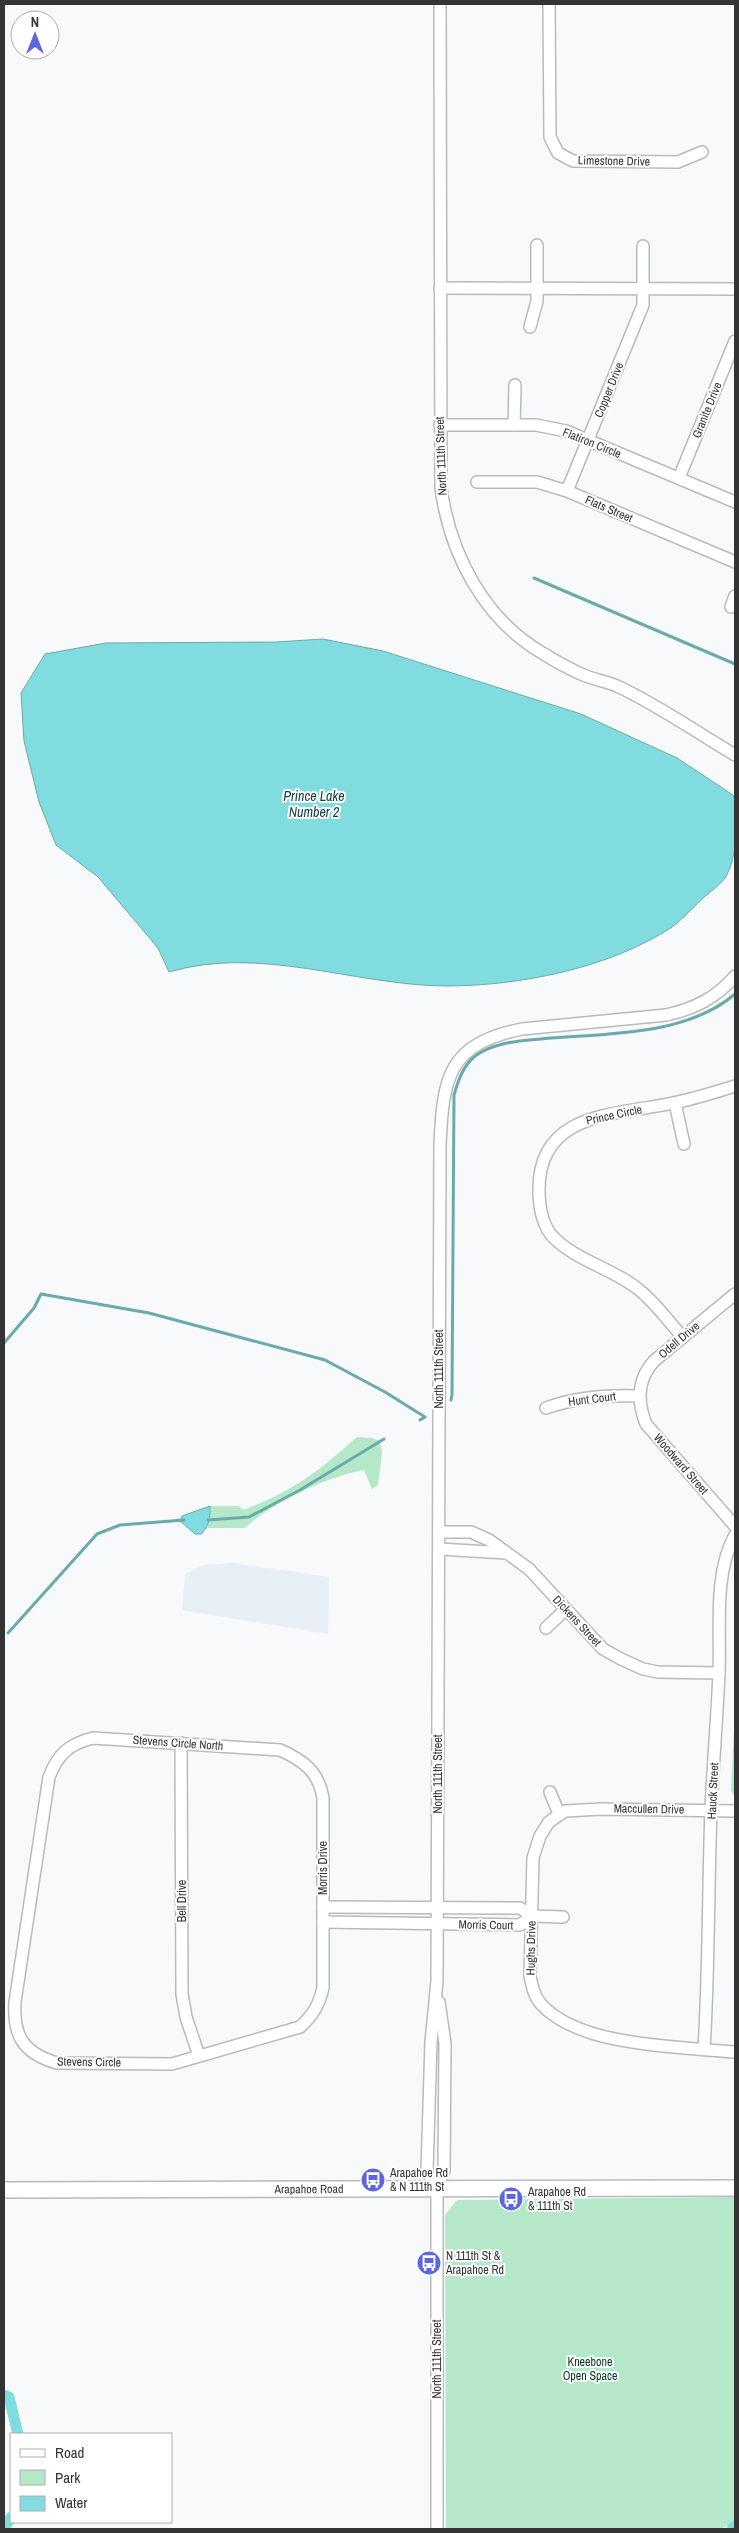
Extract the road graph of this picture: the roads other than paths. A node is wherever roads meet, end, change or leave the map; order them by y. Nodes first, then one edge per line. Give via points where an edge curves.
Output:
1 (440, 4) edge
2 (549, 4) edge
3 (702, 152) dead end
4 (537, 245) dead end
5 (643, 246) dead end
6 (440, 288) junction
7 (537, 288) junction
8 (643, 288) junction
9 (735, 288) edge
10 (530, 327) dead end
11 (735, 341) edge
12 (515, 385) dead end
13 (440, 425) junction
14 (514, 425) junction
15 (588, 441) junction
16 (679, 478) junction
17 (477, 482) dead end
18 (567, 491) junction
19 (735, 502) edge
20 (735, 562) edge
21 (735, 755) edge
22 (735, 976) edge
23 (735, 1086) edge
24 (675, 1103) junction
25 (684, 1144) dead end
26 (735, 1294) edge
27 (682, 1336) junction
28 (639, 1396) junction
29 (546, 1408) dead end
30 (735, 1526) edge
31 (439, 1532) junction
32 (735, 1535) edge
33 (439, 1549) junction
34 (506, 1553) junction
35 (566, 1609) junction
36 (546, 1628) dead end
37 (719, 1673) junction
38 (181, 1743) junction
39 (64, 1751) joint
40 (294, 1756) joint
41 (550, 1792) dead end
42 (711, 1810) junction
43 (735, 1810) edge
44 (559, 1814) junction
45 (323, 1907) junction
46 (438, 1907) junction
47 (532, 1916) junction
48 (563, 1917) dead end
49 (323, 1922) junction
50 (438, 1923) junction
51 (437, 1980) junction
52 (704, 2049) junction
53 (735, 2052) edge
54 (199, 2056) junction
55 (437, 2188) junction
56 (735, 2188) edge
57 (4, 2190) edge
58 (436, 2529) edge

1 - 6 street, North 111th Street
2 - 3 street, Limestone Drive via 550,137 558,153 573,161 678,162
4 - 7 street
5 - 8 street, Copper Drive
6 - 7 street
6 - 13 street, North 111th Street
7 - 8 street
7 - 10 street
8 - 9 street
8 - 15 street, Copper Drive via 643,305
11 - 16 street, Granite Drive
12 - 14 street
13 - 14 street, Flatiron Circle
13 - 21 street, North 111th Street via 444,510 460,559 504,624 542,653 581,674 650,703
14 - 15 street, Flatiron Circle via 536,425 566,431
15 - 16 street, Flatiron Circle
15 - 18 street, Copper Drive
16 - 19 street, Flatiron Circle
17 - 18 street, Flats Street via 537,482
18 - 20 street, Flats Street
22 - 31 street, North 111th Street via 721,991 685,1011 498,1034 465,1052 454,1066 444,1099 440,1145
23 - 24 street, Prince Circle
24 - 25 street
24 - 27 street, Prince Circle via 576,1123 548,1150 538,1187 545,1225 553,1238 568,1250 639,1289
26 - 27 street, Odell Drive
27 - 28 street, Odell Drive via 646,1370
28 - 29 street, Hunt Court via 572,1399
28 - 30 street, Woodward Street via 640,1411 646,1424
31 - 33 street, North 111th Street
31 - 34 street, Dickens Street via 472,1532 490,1540
32 - 37 street, Hauck Street via 724,1572 720,1606
33 - 34 street
33 - 46 street, North 111th Street
34 - 35 street, Dickens Street via 529,1569
35 - 36 street
35 - 37 street, Dickens Street via 603,1649 643,1670
37 - 42 street, Hauck Street
38 - 39 street, Stevens Circle North via 93,1738 76,1742
38 - 40 street, Stevens Circle North via 280,1750
38 - 54 street, Bell Drive via 182,1994
39 - 54 street, Stevens Circle via 49,1777 15,2002 14,2022 19,2037 41,2058 57,2063 172,2064
40 - 45 street, Morris Drive via 315,1774 321,1786
41 - 44 street
42 - 43 street, Maccullen Drive
42 - 44 street, Maccullen Drive via 592,1809
42 - 52 street, Hauck Street
44 - 47 street, Hughs Drive via 549,1822 533,1858
45 - 46 street, Morris Drive
45 - 49 street, Stevens Circle
46 - 47 street, Morris Court via 520,1908
46 - 50 street, North 111th Street
47 - 48 street, Morris Court
47 - 50 street, Morris Court via 520,1926
47 - 52 street, Hughs Drive via 530,1976 540,2003 552,2014 592,2033 639,2044
49 - 50 street
49 - 54 street, Stevens Circle via 323,1988 320,2003 312,2016 300,2027
50 - 51 street, North 111th Street
51 - 55 street, North 111th Street via 444,2053 444,2171
51 - 55 street, North 111th Street via 431,2042 427,2172
52 - 53 street, Hughs Drive
55 - 56 main road, Arapahoe Road
55 - 57 main road, Arapahoe Road
55 - 58 street, North 111th Street

